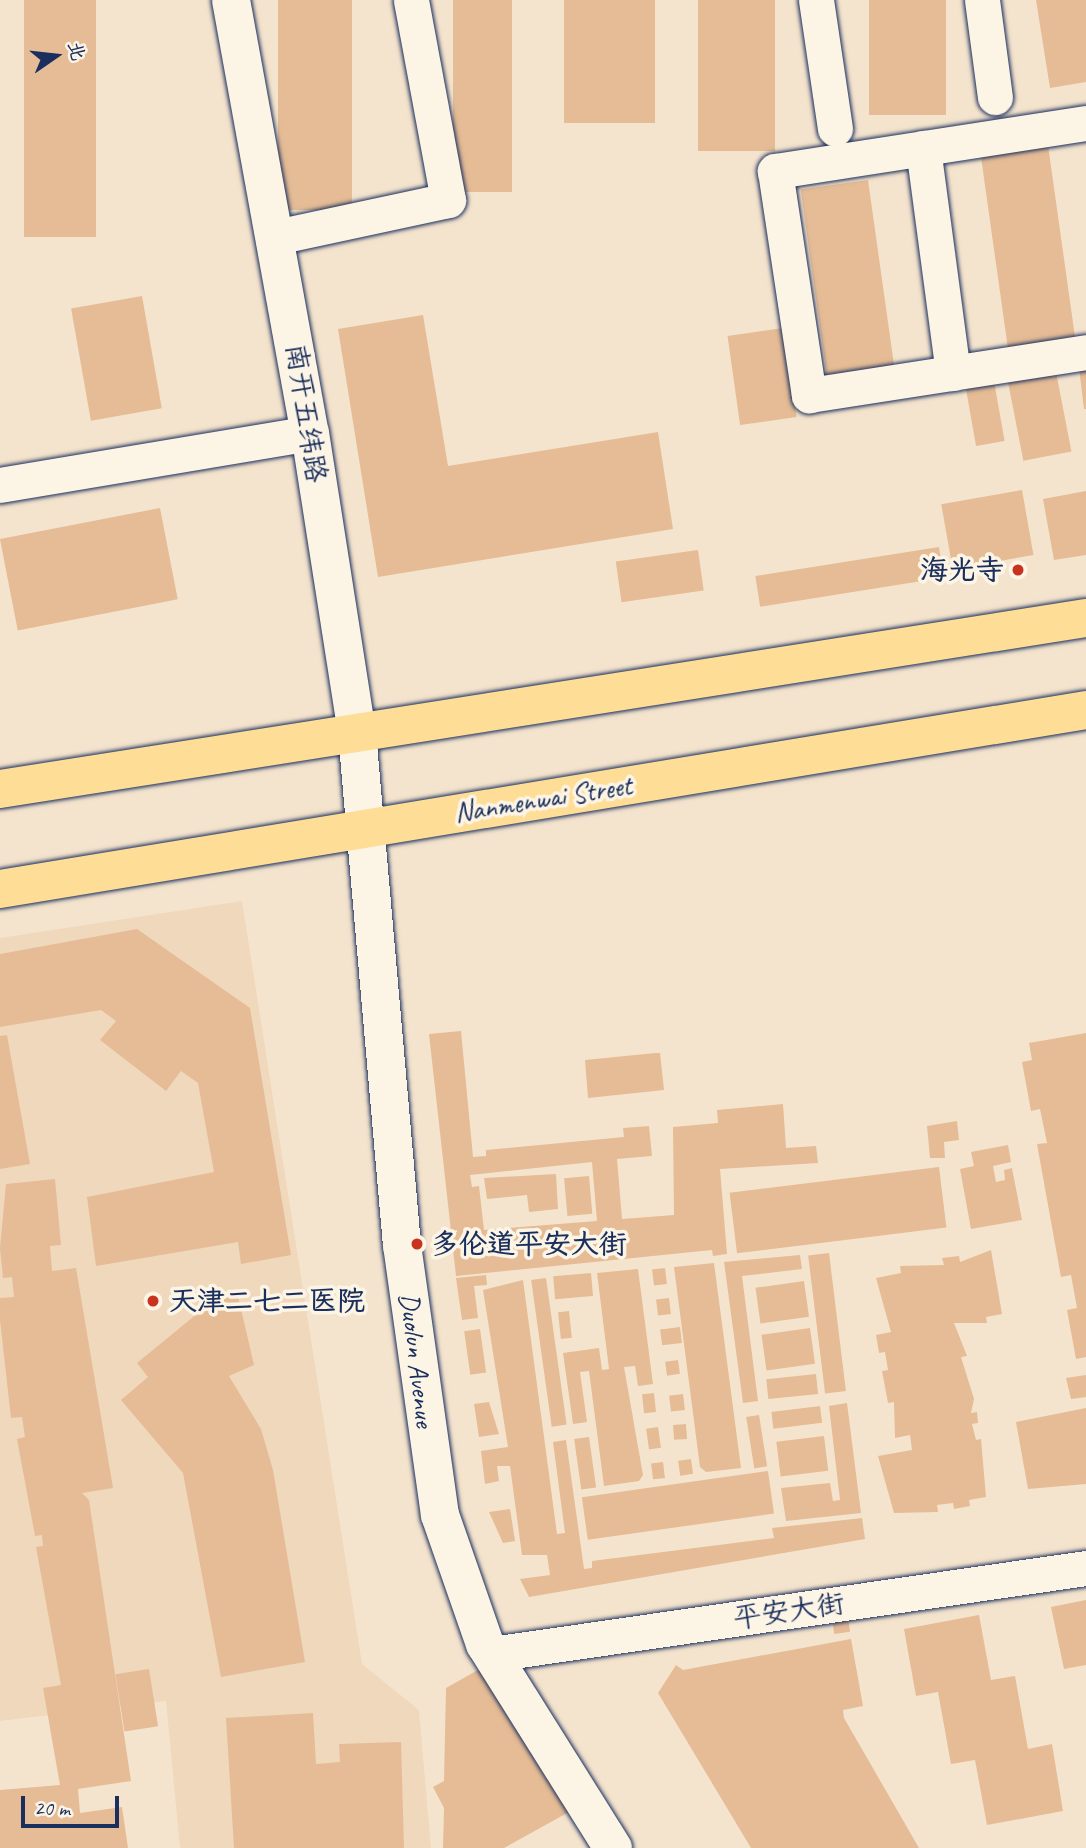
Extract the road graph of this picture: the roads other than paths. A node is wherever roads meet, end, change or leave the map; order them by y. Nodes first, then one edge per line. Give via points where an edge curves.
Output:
1 (230, 0) edge
2 (411, 0) edge
3 (816, 0) edge
4 (982, 0) edge
5 (995, 97) dead end
6 (1086, 123) edge
7 (835, 129) dead end
8 (923, 148) junction
9 (275, 237) junction
10 (1086, 352) edge
11 (953, 373) junction
12 (310, 432) junction
13 (0, 485) edge
14 (1086, 618) edge
15 (1085, 716) edge
16 (357, 733) junction
17 (0, 789) edge
18 (364, 828) junction
19 (0, 889) edge
20 (1086, 1568) edge
21 (492, 1654) junction
22 (613, 1848) edge

1 - 9 main road, 南开五纬路
2 - 9 street via 448,200
3 - 7 street
4 - 5 street
6 - 8 street
8 - 11 street
8 - 11 street via 775,171 809,395
9 - 12 main road, 南开五纬路
10 - 11 street
12 - 13 street
12 - 16 main road, 南开五纬路
14 - 16 main road
15 - 18 main road, Nanmenwai Street
16 - 17 main road
16 - 18 main road, 南开五纬路
18 - 19 main road, Nanmenwai Street
18 - 21 main road, Duolun Avenue via 429,1452 451,1555
20 - 21 street, 平安大街
21 - 22 main road, Duolun Avenue

